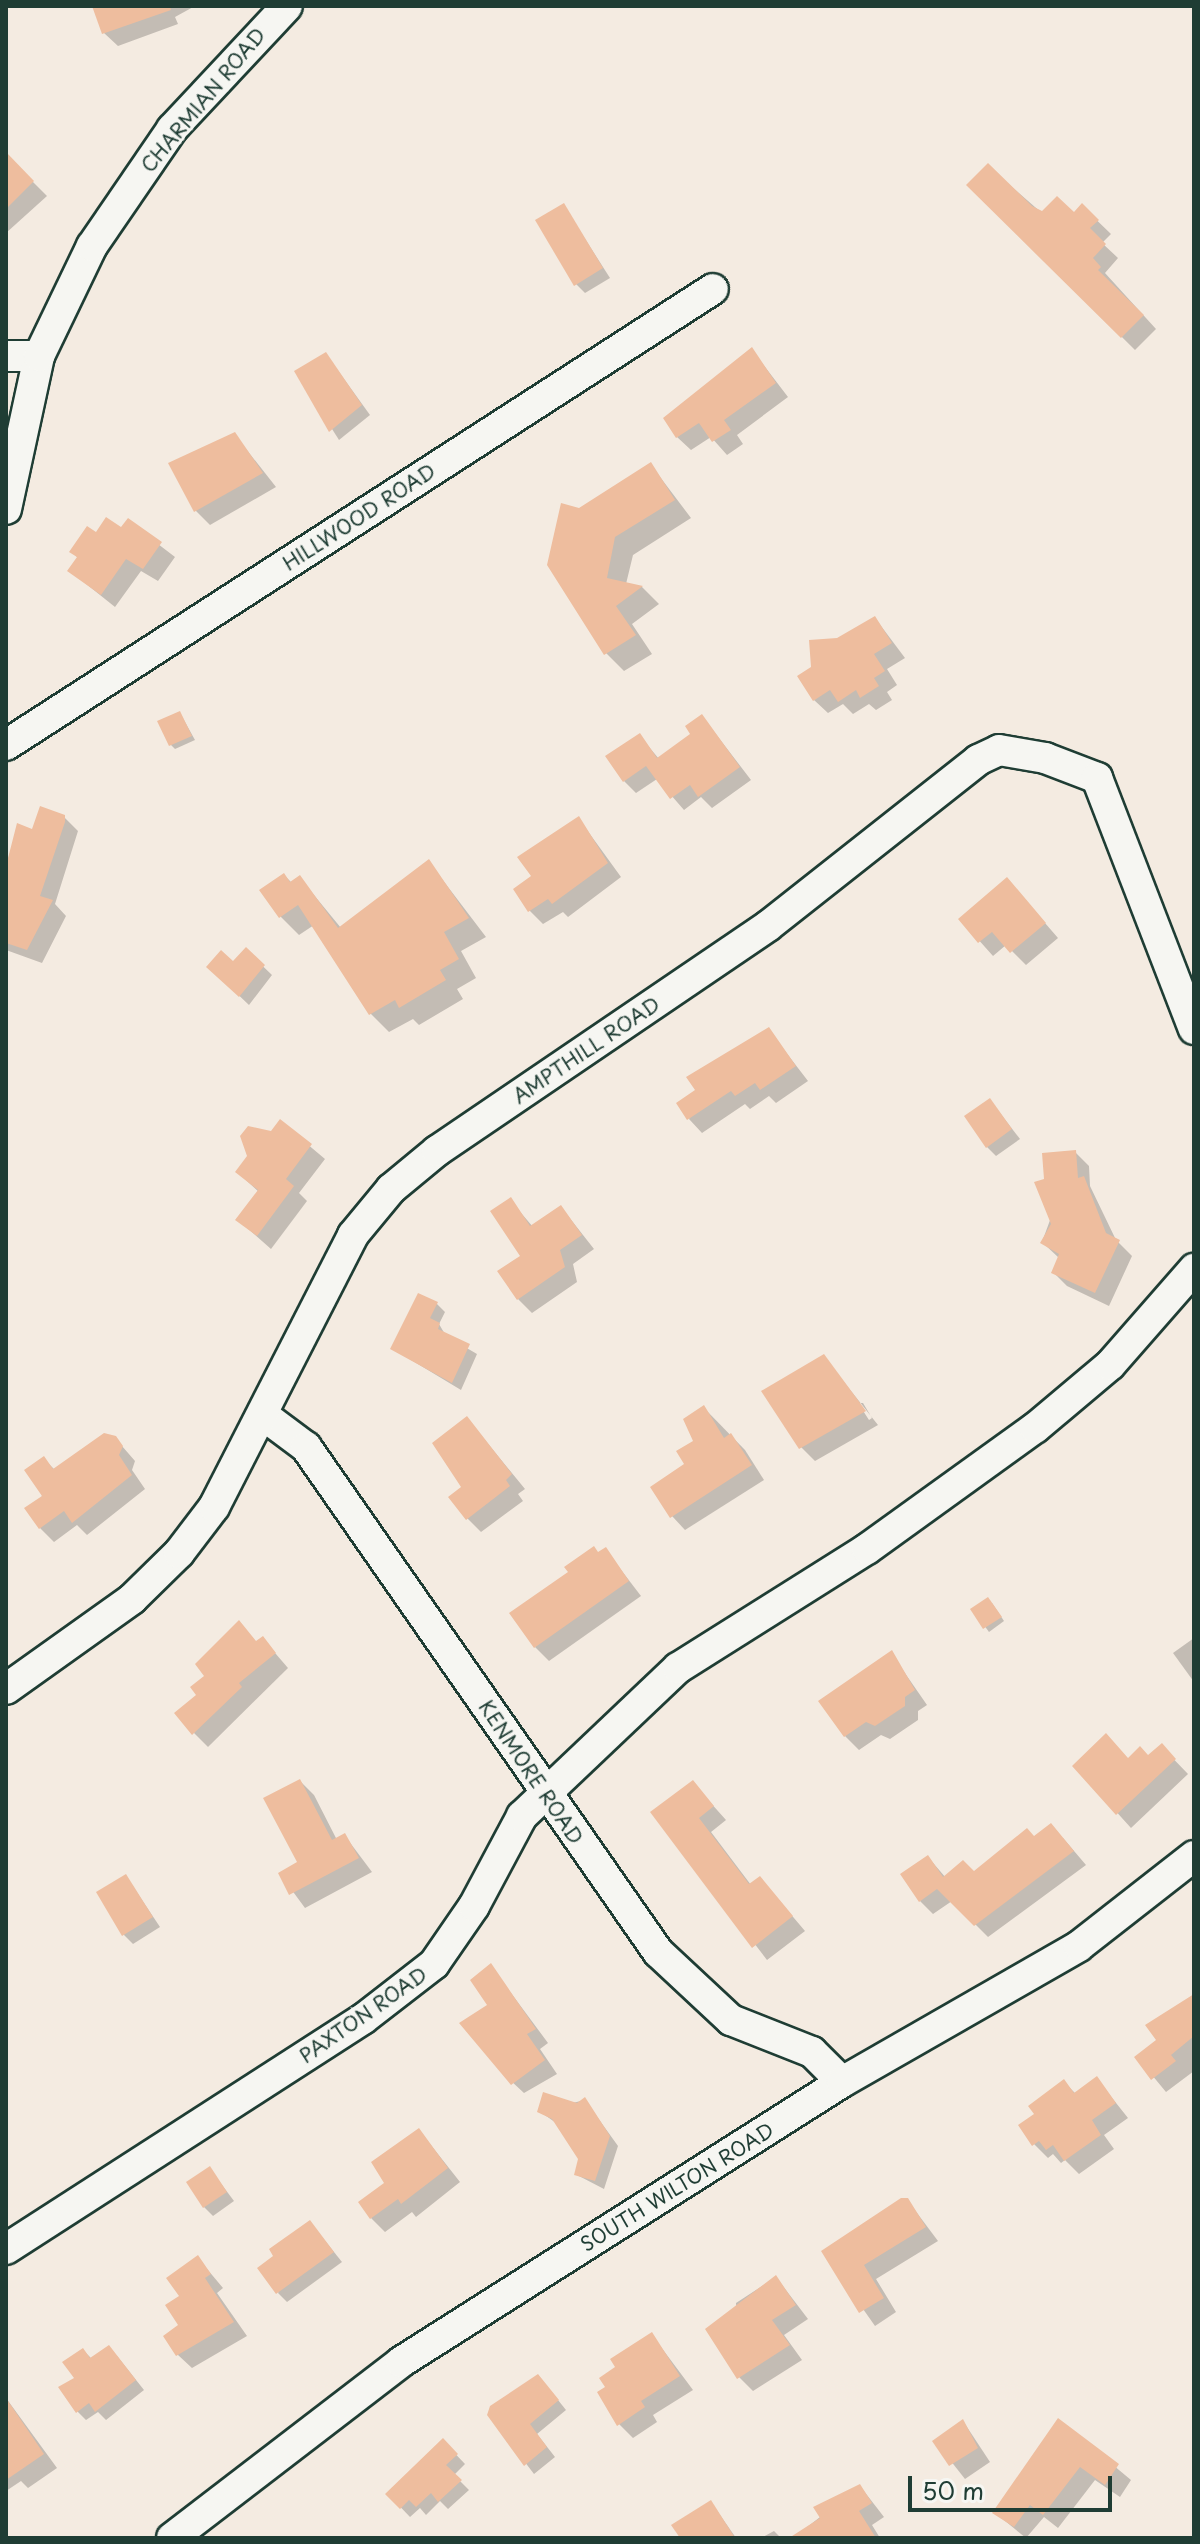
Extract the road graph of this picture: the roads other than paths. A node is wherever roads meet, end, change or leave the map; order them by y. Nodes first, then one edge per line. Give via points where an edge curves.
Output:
1 (287, 6) edge
2 (713, 289) dead end
3 (6, 356) edge
4 (39, 356) junction
5 (6, 509) edge
6 (6, 745) edge
7 (1194, 1029) edge
8 (1194, 1269) edge
9 (263, 1415) junction
10 (6, 1689) edge
11 (545, 1794) junction
12 (1194, 1856) edge
13 (842, 2082) junction
14 (6, 2249) edge
15 (172, 2538) edge

1 - 4 street, CHARMIAN ROAD via 172,129 92,246
2 - 6 street, HILLWOOD ROAD
3 - 4 street
4 - 5 street, CHARMIAN ROAD
7 - 9 street, AMPTHILL ROAD via 1097,778 1045,758 999,750 978,760 768,926 437,1151 391,1189 353,1235
8 - 11 street, PAXTON ROAD via 1110,1365 1035,1428 867,1549 678,1668
9 - 10 street, AMPTHILL ROAD via 214,1507 179,1553 132,1599
9 - 11 street, KENMORE ROAD via 306,1447
11 - 13 street, KENMORE ROAD via 658,1952 703,1998 731,2020 812,2052
11 - 14 street, PAXTON ROAD via 522,1816 474,1906 434,1964 363,2019
12 - 13 street, SOUTH WILTON ROAD via 1079,1946
13 - 15 street, SOUTH WILTON ROAD via 401,2362

